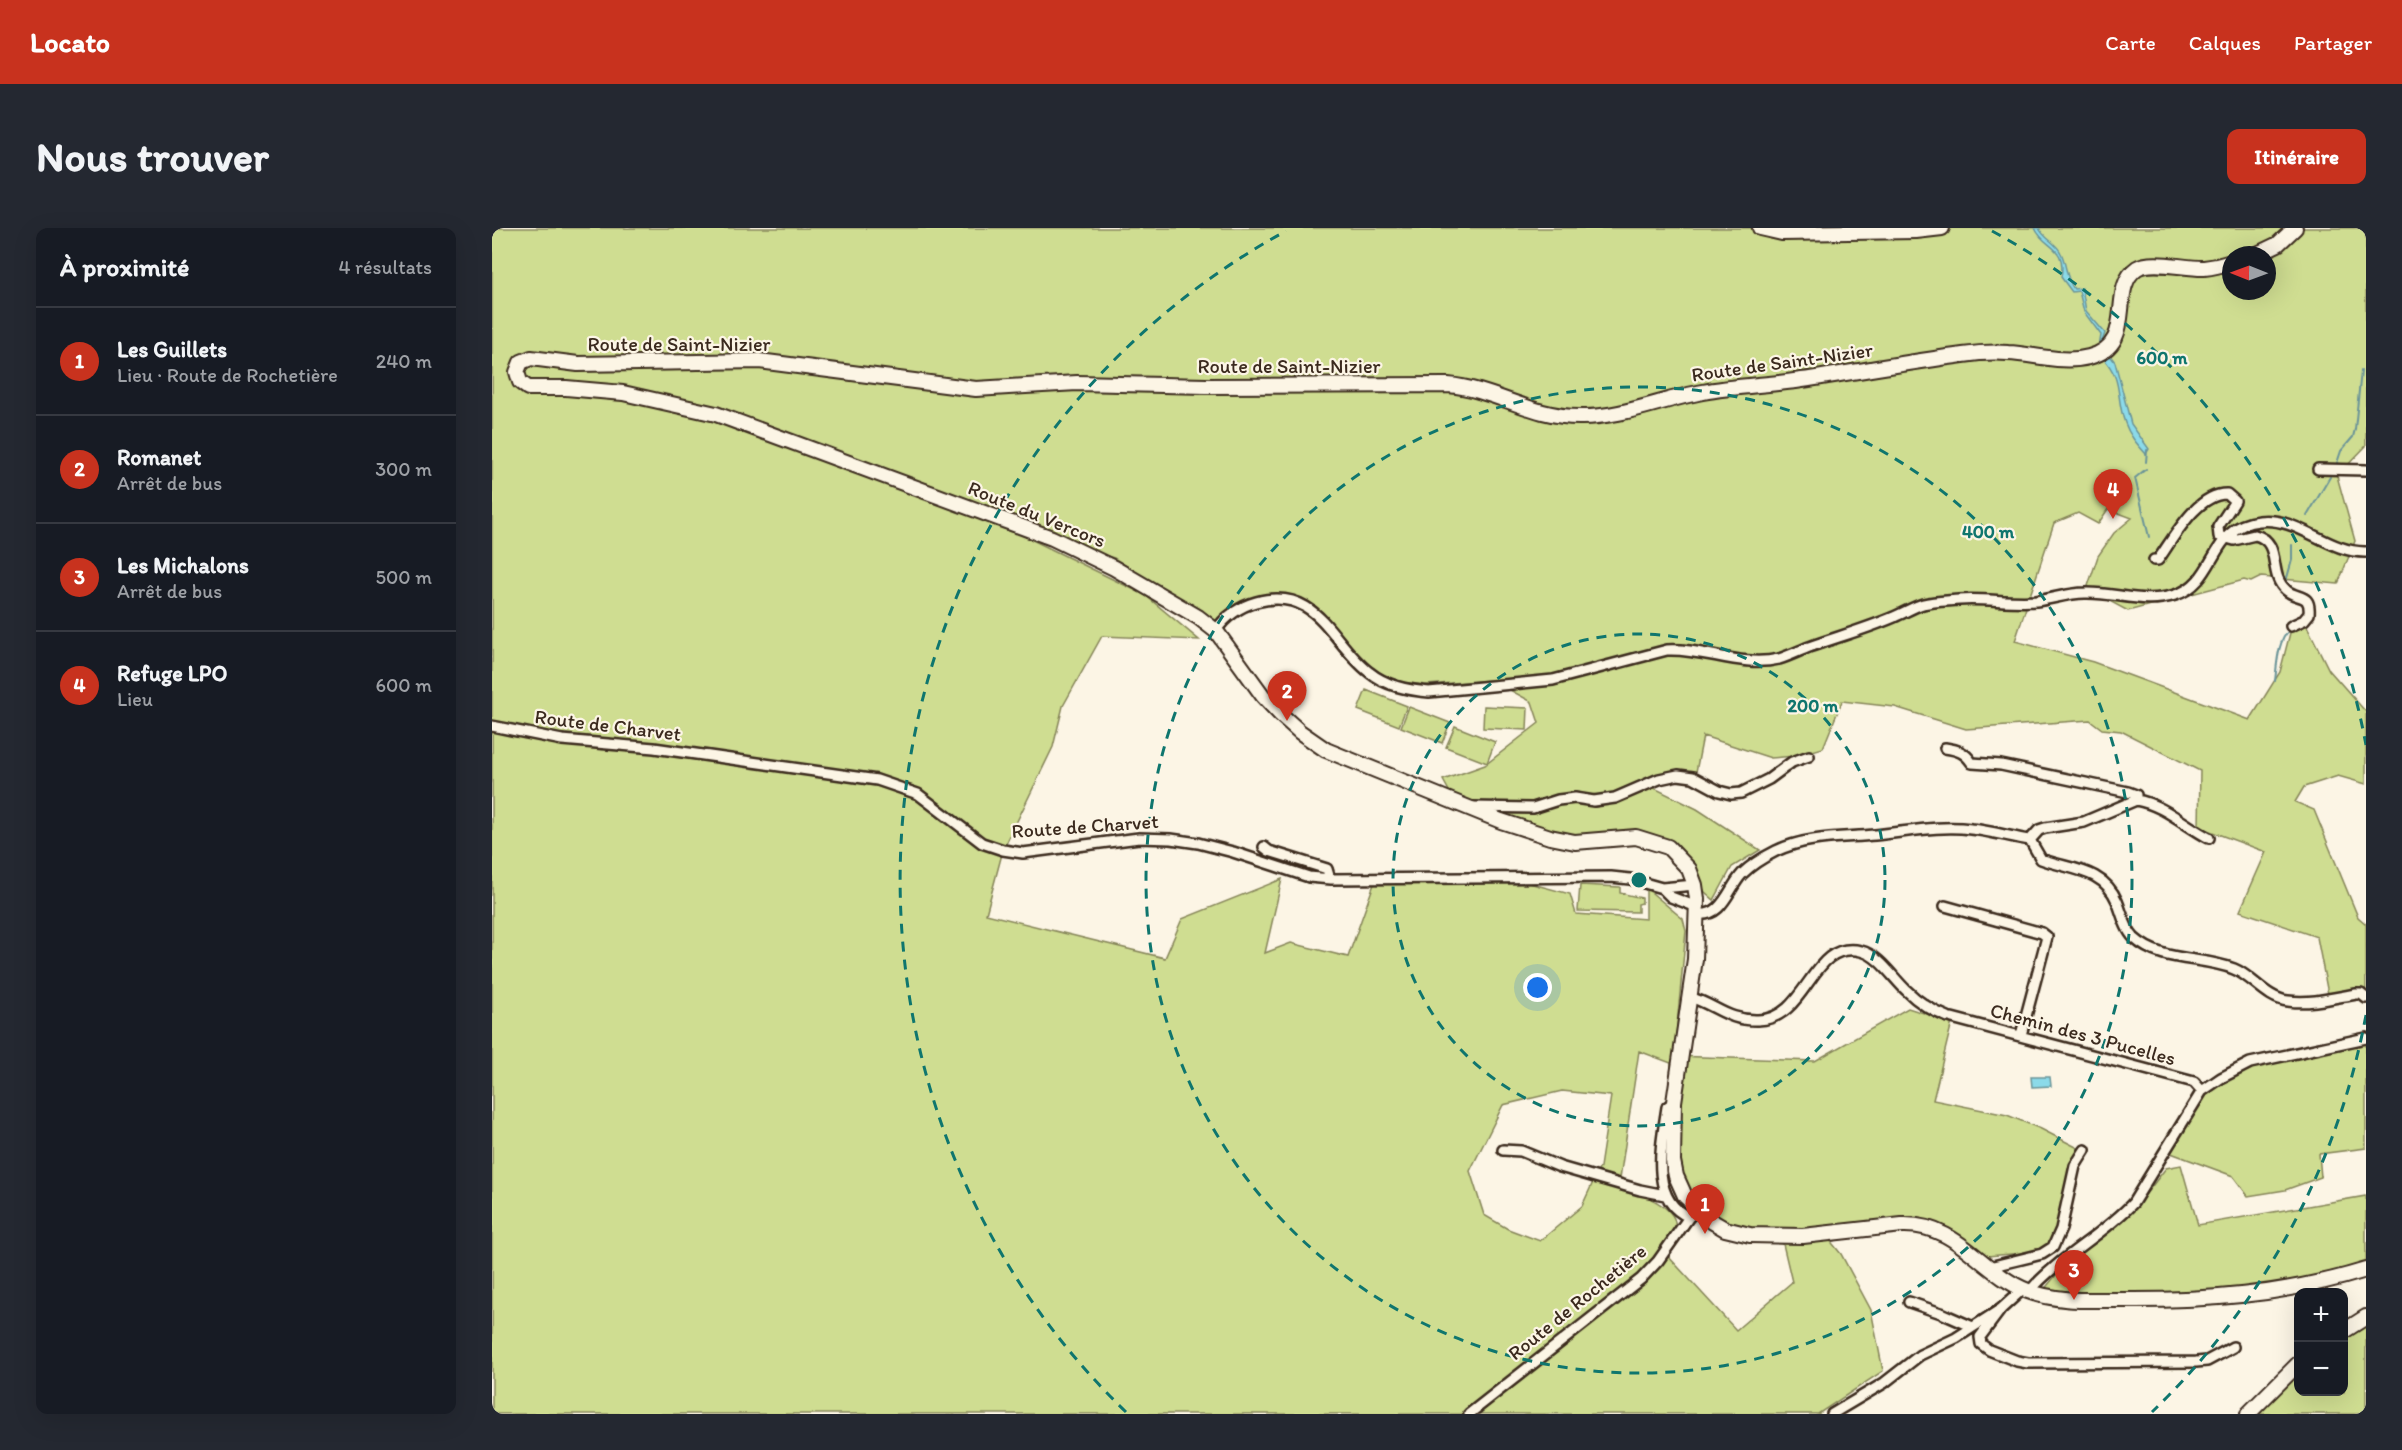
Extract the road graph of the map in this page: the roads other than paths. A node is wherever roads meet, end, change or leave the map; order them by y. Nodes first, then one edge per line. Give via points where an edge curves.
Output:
1 (1760, 228) edge
2 (1942, 228) edge
3 (2295, 228) edge
4 (2274, 246) edge
5 (2222, 264) edge
6 (734, 419) joint
7 (2318, 469) dead end
8 (2366, 470) edge
9 (2225, 537) junction
10 (2366, 552) edge
11 (2154, 560) dead end
12 (2290, 626) dead end
13 (1216, 631) junction
14 (492, 726) edge
15 (1945, 748) dead end
16 (1809, 756) dead end
17 (2136, 800) junction
18 (1467, 807) junction
19 (2209, 838) dead end
20 (2030, 840) junction
21 (1264, 848) dead end
22 (1330, 879) junction
23 (1695, 885) junction
24 (1662, 888) junction
25 (1945, 906) dead end
26 (1697, 910) junction
27 (1689, 997) junction
28 (2366, 998) edge
29 (2021, 1035) junction
30 (2366, 1038) edge
31 (2202, 1091) junction
32 (1674, 1102) junction
33 (1503, 1150) dead end
34 (2085, 1150) dead end
35 (1665, 1195) junction
36 (1693, 1213) junction
37 (1989, 1267) junction
38 (2366, 1270) edge
39 (2026, 1290) junction
40 (1909, 1302) dead end
41 (2001, 1310) junction
42 (2366, 1317) edge
43 (1973, 1328) junction
44 (2348, 1328) edge
45 (2233, 1347) dead end
46 (2294, 1368) edge
47 (1469, 1414) edge
48 (1832, 1414) edge
49 (2248, 1414) edge

1 - 2 main road via 1782,233
3 - 4 main road
5 - 6 main road, Route de Saint-Nizier via 2204,268 2148,265 2136,269 2125,287 2115,338 2104,350 2088,357 2066,359 2009,352 1969,354 1704,392 1592,417 1547,414 1484,391 1448,385 1077,383 976,389 759,361 578,364 531,358 517,367 518,378 528,388 623,393
6 - 13 main road, Route du Vercors via 1061,542 1114,568
7 - 8 street
9 - 10 street via 2242,524 2270,521 2294,526 2351,551
9 - 11 street via 2219,536 2218,527 2235,501 2221,494 2195,510 2158,560
9 - 12 street via 2234,540 2255,535 2268,541 2277,580 2289,592 2307,600 2309,614
9 - 13 street via 2199,578 2176,595 2146,600 2085,593 2036,601 1962,599 1924,603 1780,659 1759,662 1684,649 1667,650 1552,680 1429,692 1409,690 1367,671 1319,616 1292,600 1250,603
13 - 18 main road, Route du Vercors via 1263,696 1300,732 1326,750
14 - 22 street, Route de Charvet via 562,740 654,748 877,780 918,794 982,843 1003,850 1023,853 1139,838 1171,838 1233,852 1309,877
15 - 17 street via 1966,754 1972,763 2001,765 2128,792 2136,795
16 - 18 street via 1741,793 1719,791 1693,777 1678,775 1615,798 1558,800 1533,808
17 - 19 street via 2158,808
17 - 20 street via 2085,822 2039,830
18 - 23 main road, Route du Vercors via 1558,840 1636,837 1656,842 1679,857
20 - 26 street via 1944,828 1796,843 1749,868 1723,902 1707,915
20 - 28 street via 2041,859 2090,873 2105,882 2130,933 2150,949 2236,969 2286,1001 2356,994
21 - 22 street via 1327,869
22 - 24 street, Route de Charvet via 1611,877
23 - 24 street, Route de Charvet
23 - 26 main road
24 - 26 street, Route de Charvet
25 - 29 street via 2042,933 2047,938
26 - 27 main road
27 - 29 street, Chemin des 3 Pucelles via 1734,1017 1772,1019 1789,1008 1830,957 1841,951 1856,951 1869,954 1934,1012
27 - 32 main road
29 - 31 street, Chemin des 3 Pucelles via 2194,1082
30 - 31 street via 2250,1063
31 - 39 street via 2133,1203
32 - 35 street via 1667,1107 1664,1133 1661,1171
32 - 36 main road via 1674,1169
33 - 35 street via 1521,1151 1560,1167
34 - 37 street via 2075,1166 2053,1247 2042,1254
35 - 36 street via 1674,1209
36 - 37 main road via 1725,1229 1765,1236 1922,1226 1947,1235
36 - 47 street, Route de Rochetière via 1641,1279
37 - 39 main road
38 - 39 main road via 2296,1288 2217,1297 2084,1300 2051,1298
39 - 41 street
40 - 43 street
41 - 43 street
41 - 45 street via 1980,1337 1981,1344 2017,1361 2196,1362 2207,1361
42 - 44 main road
43 - 48 street via 1920,1356
46 - 49 main road

